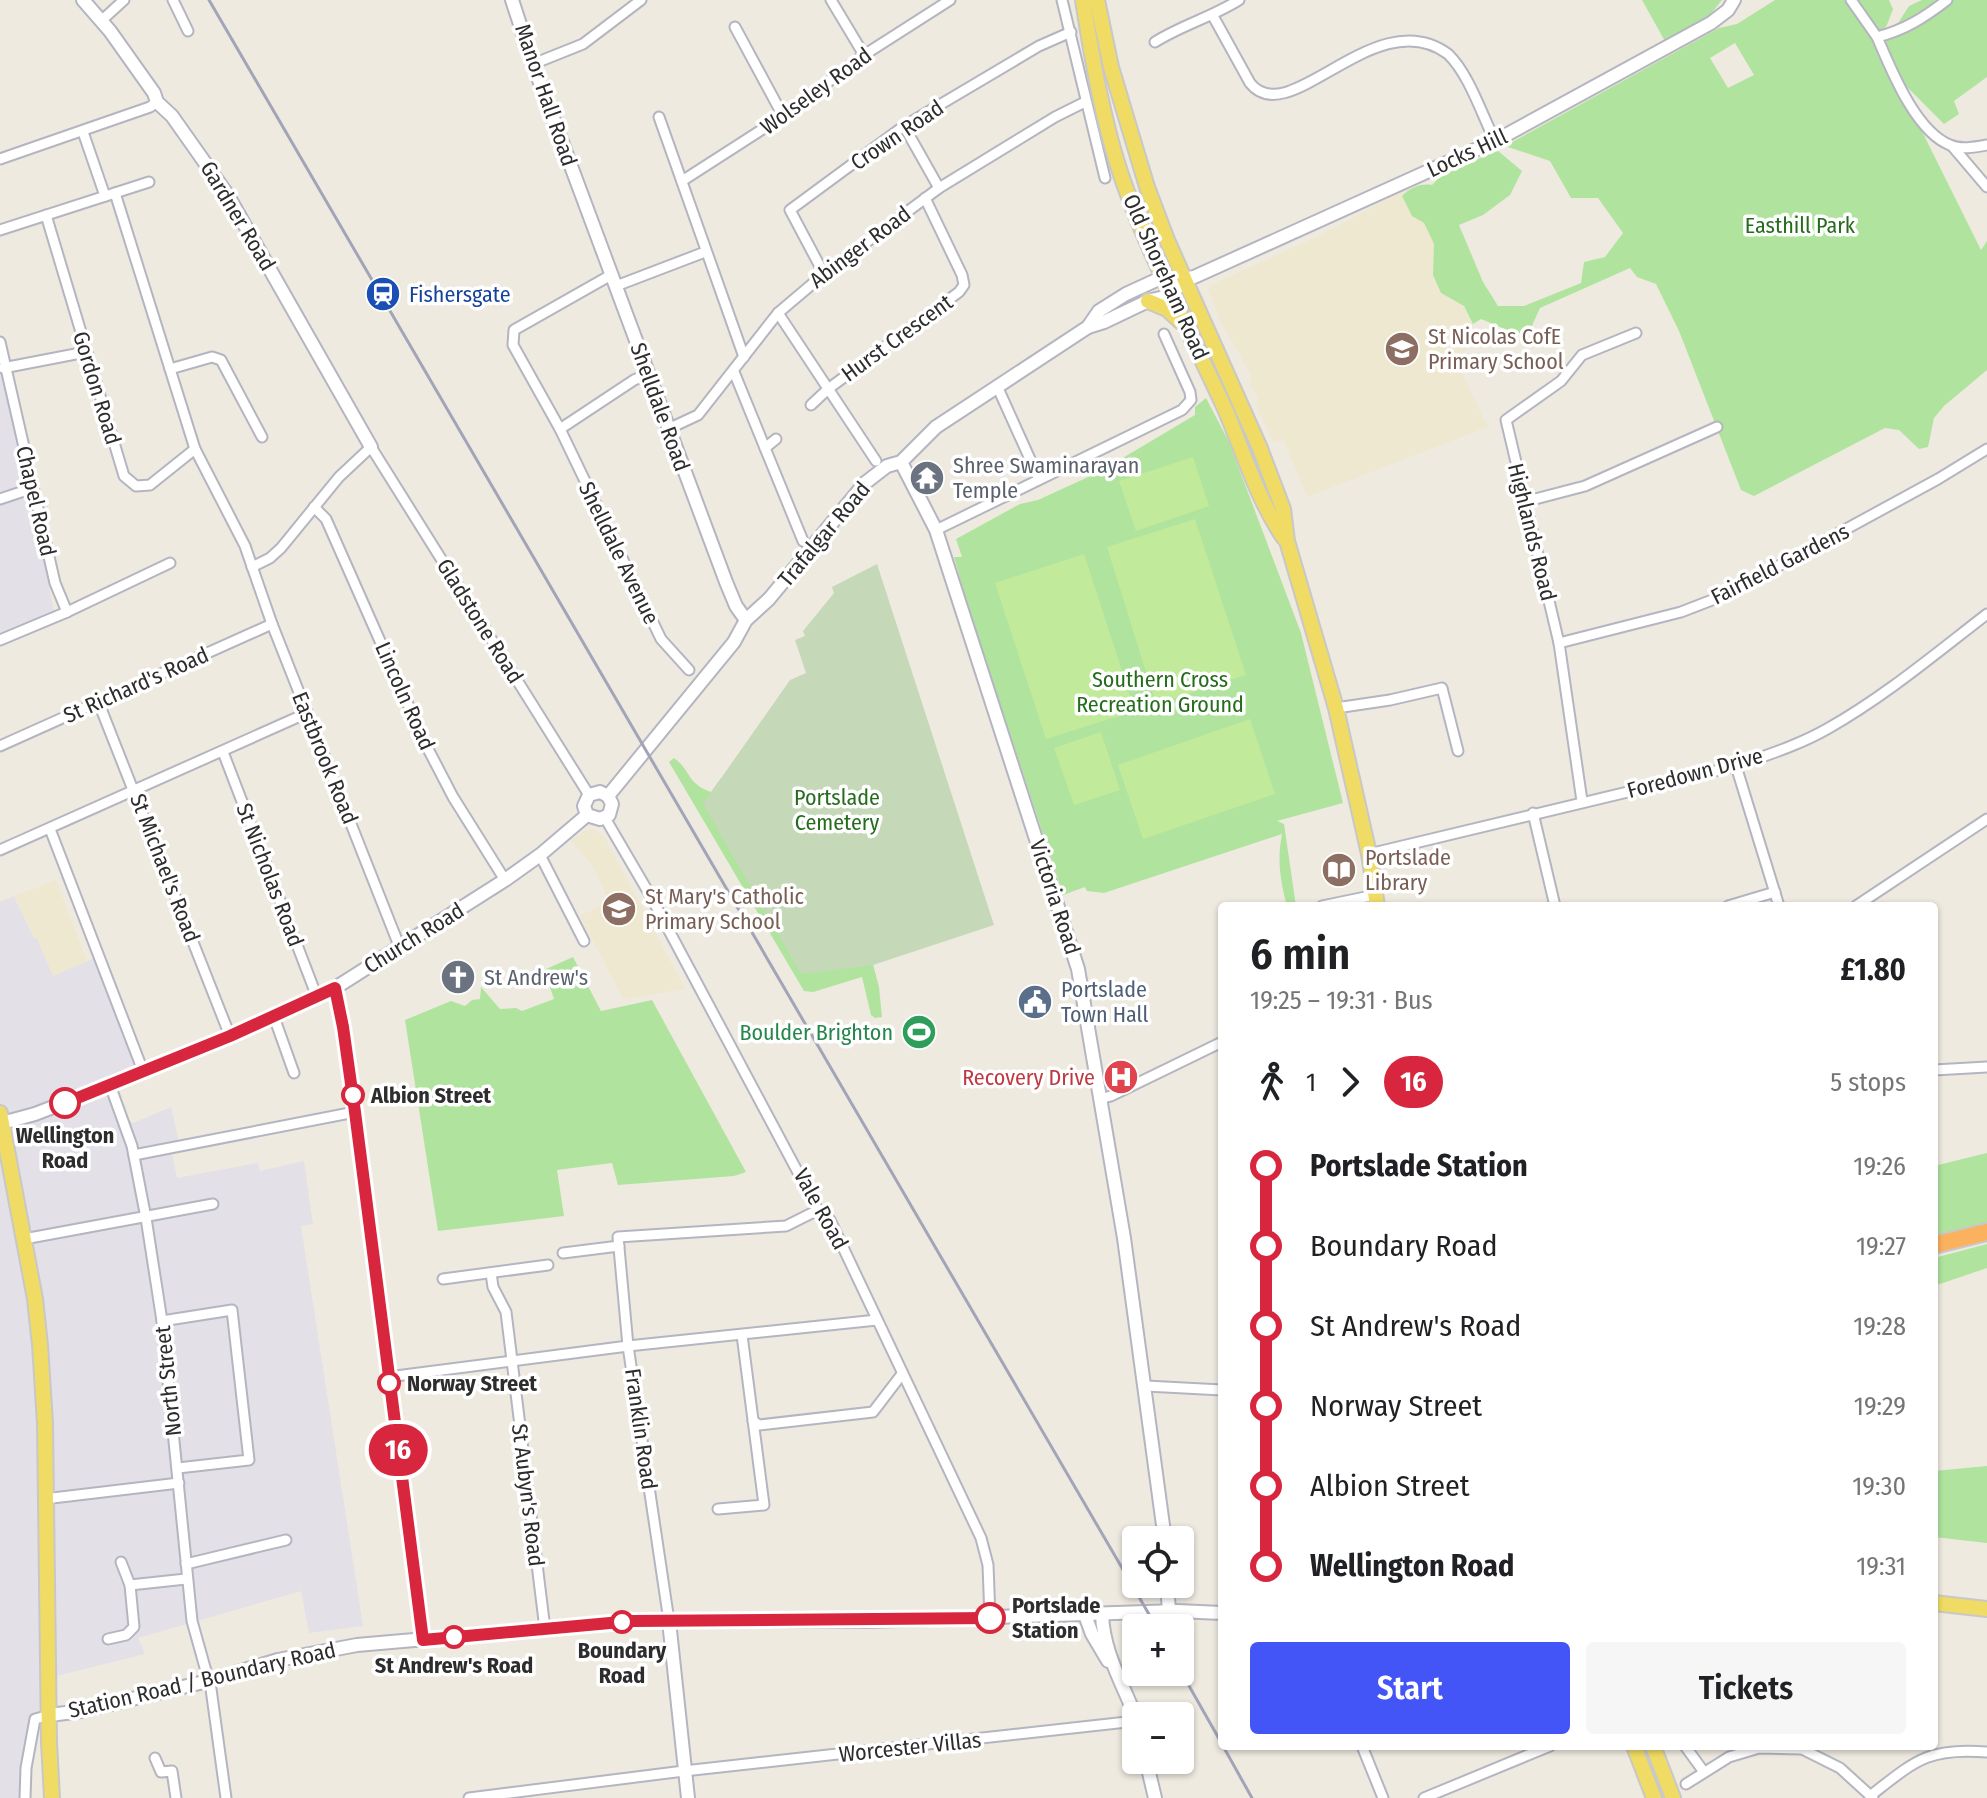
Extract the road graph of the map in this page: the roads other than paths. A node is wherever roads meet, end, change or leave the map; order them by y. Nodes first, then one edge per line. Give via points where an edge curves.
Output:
1 (83, 0) edge
2 (124, 0) edge
3 (173, 0) edge
4 (512, 0) edge
5 (641, 0) edge
6 (831, 0) edge
7 (950, 0) edge
8 (1062, 0) edge
9 (1083, 0) edge
10 (1097, 0) edge
11 (1239, 0) edge
12 (1734, 0) edge
13 (1851, 0) edge
14 (1947, 0) edge
15 (1213, 16) junction
16 (101, 21) junction
17 (735, 27) dead end
18 (188, 31) dead end
19 (1071, 32) junction
20 (1877, 37) junction
21 (1155, 42) dead end
22 (864, 55) junction
23 (533, 64) junction
24 (157, 102) junction
25 (1085, 102) junction
26 (783, 116) junction
27 (659, 117) dead end
28 (904, 126) junction
29 (83, 132) junction
30 (1495, 141) junction
31 (1987, 145) edge
32 (1953, 147) junction
33 (0, 159) edge
34 (1105, 178) dead end
35 (682, 181) junction
36 (149, 182) dead end
37 (1987, 187) edge
38 (939, 188) junction
39 (579, 190) joint
40 (110, 194) junction
41 (925, 198) junction
42 (46, 215) junction
43 (0, 230) edge
44 (705, 252) junction
45 (824, 274) junction
46 (1163, 277) junction
47 (1184, 279) junction
48 (614, 281) junction
49 (1172, 295) junction
50 (1148, 301) junction
51 (778, 313) junction
52 (1088, 327) junction
53 (1187, 328) junction
54 (1636, 333) dead end
55 (1164, 334) dead end
56 (0, 342) edge
57 (86, 352) junction
58 (744, 357) junction
59 (3, 368) edge
60 (170, 369) junction
61 (734, 372) junction
62 (648, 374) junction
63 (997, 386) junction
64 (828, 389) junction
65 (811, 405) dead end
66 (1717, 427) dead end
67 (560, 429) junction
68 (668, 429) junction
69 (262, 437) dead end
70 (776, 439) dead end
71 (371, 447) junction
72 (765, 448) junction
73 (195, 449) junction
74 (1987, 449) edge
75 (876, 461) dead end
76 (901, 462) junction
77 (1039, 479) junction
78 (33, 488) junction
79 (0, 499) edge
80 (1524, 502) junction
81 (314, 507) junction
82 (936, 530) junction
83 (803, 541) dead end
84 (1287, 541) junction
85 (170, 563) dead end
86 (252, 567) junction
87 (67, 612) junction
88 (1987, 614) edge
89 (746, 620) junction
90 (272, 624) junction
91 (0, 640) edge
92 (1559, 643) junction
93 (689, 670) dead end
94 (98, 701) junction
95 (1336, 708) junction
96 (307, 713) junction
97 (0, 746) edge
98 (1458, 751) dead end
99 (223, 752) junction
100 (1736, 766) junction
101 (134, 790) junction
102 (589, 795) junction
103 (608, 796) junction
104 (1582, 801) junction
105 (1533, 813) junction
106 (587, 815) junction
107 (605, 818) junction
108 (1987, 819) edge
109 (50, 829) junction
110 (0, 850) edge
111 (1369, 854) junction
112 (540, 855) junction
113 (505, 880) junction
114 (1775, 892) junction
115 (1376, 901) edge
116 (1554, 902) edge
117 (1741, 902) edge
118 (1778, 902) edge
119 (1862, 902) edge
120 (584, 941) dead end
121 (400, 948) junction
122 (335, 988) junction
123 (317, 997) junction
124 (274, 1017) junction
125 (230, 1036) junction
126 (1218, 1044) edge
127 (1987, 1067) edge
128 (1938, 1070) edge
129 (143, 1071) junction
130 (294, 1073) dead end
131 (110, 1085) junction
132 (1099, 1099) junction
133 (355, 1112) junction
134 (1, 1118) edge
135 (134, 1155) junction
136 (213, 1204) dead end
137 (818, 1210) junction
138 (146, 1218) junction
139 (1987, 1232) edge
140 (24, 1239) junction
141 (618, 1242) junction
142 (1938, 1244) edge
143 (563, 1253) dead end
144 (548, 1265) dead end
145 (491, 1273) junction
146 (443, 1279) dead end
147 (877, 1320) junction
148 (162, 1321) junction
149 (742, 1335) junction
150 (628, 1346) junction
151 (511, 1361) junction
152 (902, 1374) junction
153 (388, 1377) junction
154 (1146, 1386) junction
155 (1218, 1390) edge
156 (753, 1421) junction
157 (178, 1468) junction
158 (179, 1483) junction
159 (44, 1499) junction
160 (718, 1509) dead end
161 (1163, 1526) edge
162 (286, 1540) dead end
163 (121, 1562) dead end
164 (186, 1564) junction
165 (186, 1579) junction
166 (130, 1585) junction
167 (1168, 1598) edge
168 (1938, 1603) edge
169 (1987, 1609) edge
170 (1169, 1611) junction
171 (1218, 1613) edge
172 (1102, 1614) junction
173 (1085, 1615) junction
174 (990, 1618) junction
175 (669, 1621) junction
176 (545, 1629) junction
177 (108, 1639) dead end
178 (423, 1640) junction
179 (1113, 1667) junction
180 (208, 1681) junction
181 (1128, 1702) edge
182 (50, 1715) junction
183 (1122, 1722) edge
184 (1364, 1750) edge
185 (1540, 1750) edge
186 (1636, 1750) edge
187 (1655, 1750) edge
188 (1688, 1750) edge
189 (1750, 1750) edge
190 (1804, 1750) edge
191 (1928, 1750) edge
192 (1987, 1752) edge
193 (155, 1758) dead end
194 (684, 1771) junction
195 (1704, 1772) junction
196 (1149, 1774) edge
197 (1686, 1784) dead end
198 (544, 1794) edge
199 (1872, 1797) edge
200 (25, 1798) edge
201 (52, 1798) edge
202 (176, 1798) edge
203 (226, 1798) edge
204 (469, 1798) edge
205 (688, 1798) edge
206 (1155, 1798) edge
207 (1383, 1798) edge
208 (1424, 1798) edge
209 (1654, 1798) edge
210 (1673, 1798) edge

1 - 16 main road, Gardner Road
2 - 16 street
3 - 18 street
4 - 23 main road, Manor Hall Road
5 - 23 street via 583,44
6 - 22 street
7 - 22 street, Wolseley Road
8 - 19 street
9 - 46 main road, Old Shoreham Road via 1121,175
10 - 47 main road, Old Shoreham Road via 1147,187
11 - 15 street
12 - 30 main road, Locks Hill via 1711,23
13 - 20 street
14 - 20 street via 1899,32
15 - 21 street
15 - 30 street via 1250,83 1268,95 1288,91 1378,39 1409,36 1432,43 1457,64
16 - 24 main road, Gardner Road
17 - 26 street
19 - 25 street
19 - 28 street, Crown Road
20 - 32 street via 1920,119
22 - 26 street, Wolseley Road
23 - 39 main road, Manor Hall Road
24 - 29 street
24 - 71 main road, Gardner Road via 227,194
25 - 34 street
25 - 38 street, Abinger Road
26 - 35 street, Wolseley Road
27 - 35 street
28 - 38 street
28 - 45 street, Crown Road via 790,210
29 - 33 street
29 - 40 street, Eastbrook Road
30 - 47 main road, Locks Hill
31 - 32 street
32 - 37 street
35 - 44 street
36 - 40 street
38 - 41 street, Abinger Road
39 - 48 main road, Shelldale Road
40 - 42 street
40 - 60 street, Eastbrook Road
41 - 45 street, Abinger Road
41 - 64 street, Hurst Crescent via 964,285
42 - 43 street
42 - 57 street, Gordon Road
44 - 48 street
44 - 58 street
45 - 51 street, Abinger Road
46 - 47 main road
46 - 49 main road, Old Shoreham Road
46 - 52 main road, Trafalgar Road via 1099,311
47 - 49 main road
47 - 84 main road, Old Shoreham Road via 1259,446 1283,509
48 - 62 main road, Shelldale Road
48 - 67 street, Shelldale Avenue via 593,283 514,330 513,345
49 - 50 main road, Trafalgar Road
49 - 53 main road, Old Shoreham Road
50 - 52 main road, Trafalgar Road
50 - 53 main road via 1167,309
51 - 58 street, Abinger Road
51 - 64 street
52 - 63 main road, Trafalgar Road
53 - 84 main road, Old Shoreham Road via 1270,517
54 - 80 street, Highlands Road via 1582,355 1561,381 1506,420
55 - 77 street via 1191,400 1182,410
56 - 59 street, Chapel Road
57 - 59 street
57 - 73 street, Gordon Road via 127,480 150,485
58 - 61 street, Abinger Road
59 - 78 street, Chapel Road
60 - 69 street via 212,357 221,360
60 - 73 street, Eastbrook Road
61 - 68 street, Abinger Road via 698,415
61 - 72 street
62 - 67 street
62 - 68 main road, Shelldale Road
63 - 76 main road, Trafalgar Road via 936,427
63 - 77 street
64 - 65 street
64 - 75 street
66 - 80 street via 1585,486
67 - 93 street, Shelldale Avenue via 661,639
68 - 89 main road, Shelldale Road via 726,582
70 - 72 street
71 - 81 street
71 - 102 street, Gladstone Road
72 - 83 street
73 - 86 street, Eastbrook Road
74 - 92 street, Fairfield Gardens via 1725,595 1681,612
76 - 82 main road, Victoria Road
76 - 89 main road, Trafalgar Road via 865,483
77 - 82 street
78 - 79 street
78 - 87 street, Chapel Road
80 - 92 street, Highlands Road
81 - 86 street via 281,548
81 - 113 street, Lincoln Road via 326,519 426,745
82 - 132 main road, Victoria Road via 1073,950
84 - 95 main road, Old Shoreham Road
85 - 87 street
86 - 90 street, Eastbrook Road
87 - 91 street
88 - 100 street, Foredown Drive via 1826,730
89 - 103 main road, Trafalgar Road via 734,642
90 - 94 street, St Richard's Road
90 - 96 street, Eastbrook Road
92 - 104 street, Highlands Road
94 - 97 street, St Richard's Road
94 - 101 street, St Michael's Road
95 - 98 street via 1442,688
95 - 111 main road, Old Shoreham Road
96 - 99 street
96 - 121 street, Eastbrook Road
99 - 101 street
99 - 123 street, St Nicholas Road
100 - 104 street, Foredown Drive
100 - 114 street
101 - 109 street
101 - 125 street, St Michael's Road
102 - 103 main road
102 - 106 main road
103 - 107 main road via 611,809
104 - 105 street, Foredown Drive
105 - 111 street, Foredown Drive
105 - 116 street
106 - 107 main road
106 - 112 main road, Church Road
107 - 137 street, Vale Road
108 - 119 street
109 - 110 street
109 - 129 street
111 - 115 main road, Old Shoreham Road
112 - 113 main road, Church Road
112 - 120 street
113 - 121 main road, Church Road
114 - 117 street
114 - 118 street
121 - 122 main road, Church Road
122 - 123 main road, Church Road
122 - 133 street
123 - 124 main road, Church Road
124 - 125 main road, Church Road
124 - 130 street
125 - 129 main road, Church Road
126 - 132 street
127 - 128 street
129 - 131 main road, Church Road
131 - 134 main road, Church Road via 35,1114
131 - 135 street, North Street
132 - 154 main road, Victoria Road
133 - 135 street
133 - 153 street
134 - 140 main road
135 - 138 street, North Street
136 - 138 street
137 - 141 street via 786,1226
137 - 147 street, Vale Road via 830,1220
138 - 140 street
138 - 148 street, North Street
139 - 142 highway
140 - 159 main road via 40,1345
141 - 143 street
141 - 150 street, Franklin Road
144 - 145 street
145 - 146 street
145 - 151 street, St Aubyn's Road via 506,1312
147 - 149 street
147 - 152 street, Vale Road
148 - 157 street, North Street
148 - 157 street via 232,1310 249,1460
149 - 150 street
149 - 156 street
150 - 151 street
150 - 175 street, Franklin Road
151 - 153 street
151 - 176 street, St Aubyn's Road
152 - 156 street via 873,1412 759,1425
152 - 174 street, Vale Road via 981,1538
153 - 178 street
154 - 155 street
154 - 161 main road, Victoria Road
156 - 160 street via 764,1505
157 - 158 street, North Street
158 - 159 street
158 - 164 street, North Street
159 - 182 main road
162 - 164 street
163 - 166 street
164 - 165 street, North Street
165 - 166 street
165 - 180 street, North Street
166 - 177 street via 134,1627
167 - 170 main road
168 - 169 main road
170 - 171 main road, Station Road / Boundary Road
170 - 172 main road, Station Road / Boundary Road
172 - 173 main road, Station Road / Boundary Road
172 - 179 main road
173 - 174 main road, Station Road / Boundary Road
173 - 179 main road
174 - 175 main road, Station Road / Boundary Road
175 - 176 main road, Station Road / Boundary Road
175 - 194 main road
176 - 178 main road, Station Road / Boundary Road
178 - 180 main road, Station Road / Boundary Road via 324,1649
179 - 181 main road
180 - 182 main road, Station Road / Boundary Road
180 - 203 street, North Street
182 - 200 street via 35,1719
182 - 201 main road
183 - 194 street, Worcester Villas
184 - 207 street
185 - 208 street
186 - 209 main road
187 - 210 main road
188 - 195 street
189 - 195 street
190 - 199 street via 1840,1768
191 - 192 street
191 - 199 street
193 - 202 street via 161,1772 172,1771
194 - 198 street, Worcester Villas
194 - 205 main road
195 - 197 street
196 - 206 main road
198 - 204 street, Worcester Villas

